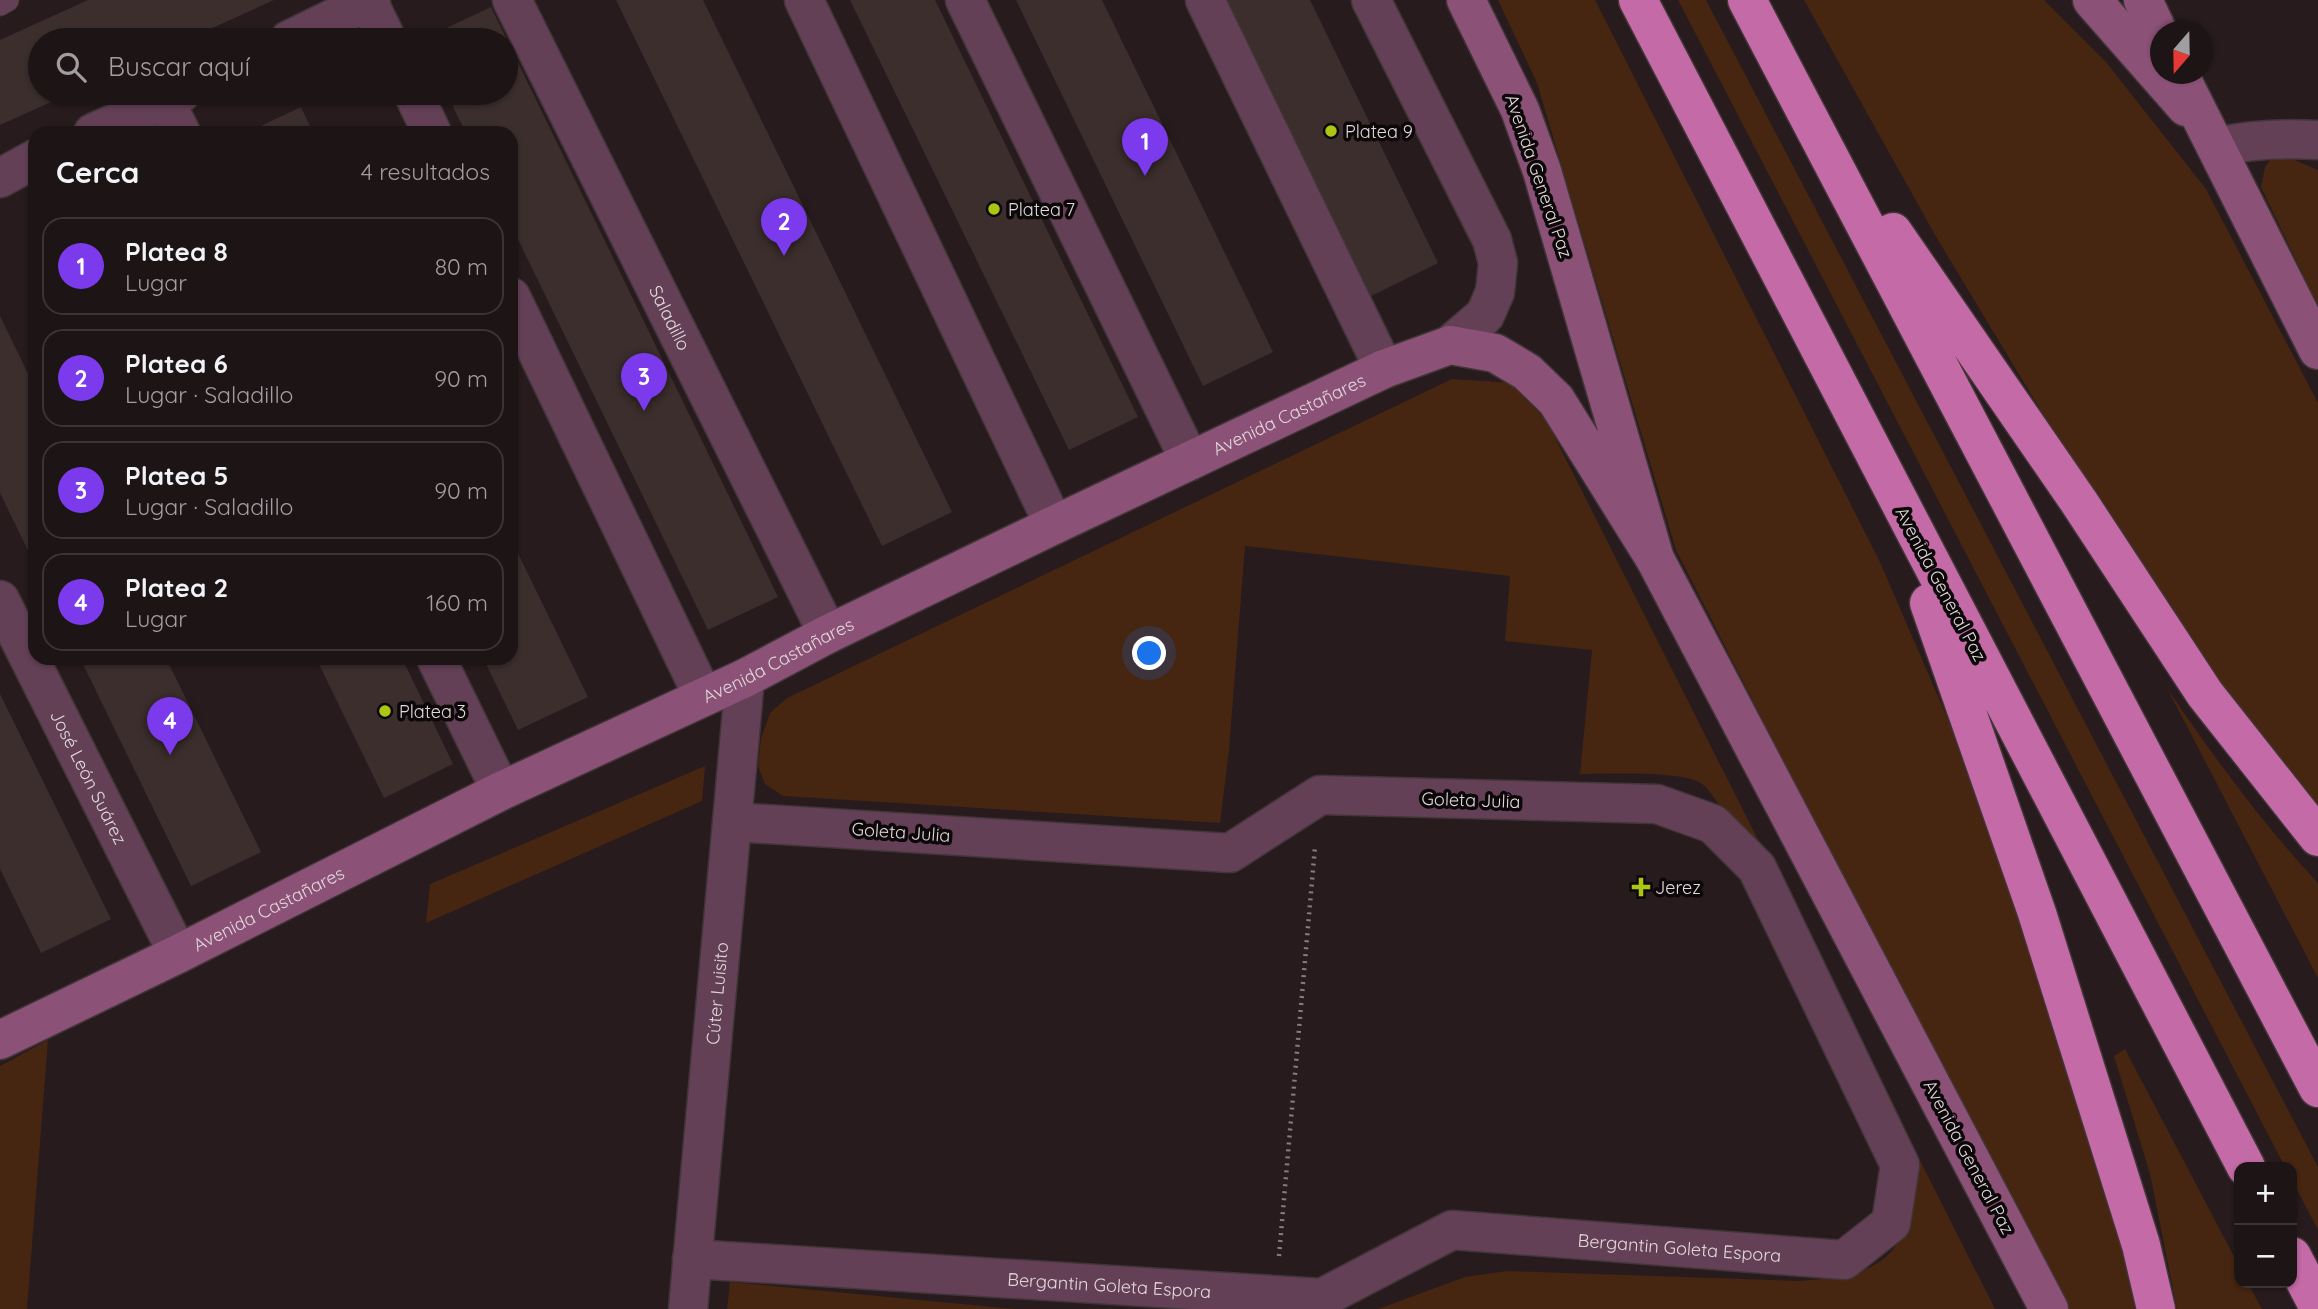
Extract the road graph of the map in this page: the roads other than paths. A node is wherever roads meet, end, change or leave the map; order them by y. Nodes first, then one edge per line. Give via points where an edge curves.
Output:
1 (7, 0) edge
2 (512, 0) edge
3 (804, 0) edge
4 (965, 0) edge
5 (1205, 0) edge
6 (1371, 0) edge
7 (1466, 0) edge
8 (1638, 0) edge
9 (1747, 0) edge
10 (2092, 0) edge
11 (2143, 0) edge
12 (370, 1) edge
13 (0, 4) edge
14 (2154, 21) edge
15 (314, 28) edge
16 (382, 28) edge
17 (2184, 84) edge
18 (1797, 92) junction
19 (418, 105) edge
20 (176, 109) edge
21 (117, 126) edge
22 (428, 126) edge
23 (2212, 140) junction
24 (2318, 140) edge
25 (28, 163) edge
26 (0, 178) edge
27 (518, 312) edge
28 (1450, 345) junction
29 (2318, 350) edge
30 (1384, 369) junction
31 (1190, 461) junction
32 (1884, 475) junction
33 (1054, 524) junction
34 (1655, 559) junction
35 (0, 600) edge
36 (828, 634) junction
37 (28, 656) edge
38 (33, 665) edge
39 (439, 665) edge
40 (745, 678) junction
41 (703, 696) junction
42 (501, 791) junction
43 (733, 822) junction
44 (2318, 837) edge
45 (178, 954) junction
46 (0, 1040) edge
47 (2318, 1088) edge
48 (2243, 1162) edge
49 (692, 1259) junction
50 (1844, 1260) joint
51 (2297, 1266) edge
52 (2318, 1306) edge
53 (688, 1309) edge
54 (2049, 1309) edge
55 (2156, 1309) edge

1 - 13 lane
2 - 36 street, Saladillo
3 - 33 street
4 - 31 street
5 - 30 street
6 - 28 street, Avenida Castañares via 1492,240 1498,262 1485,315
7 - 34 street, Avenida General Paz via 1520,110 1542,171
8 - 32 highway, Avenida General Paz
9 - 18 highway
10 - 23 street
11 - 14 street
12 - 15 street
12 - 16 street
17 - 23 street
18 - 44 highway via 2205,694
18 - 47 highway
19 - 22 street
20 - 21 street
23 - 24 street
23 - 29 street
25 - 26 street
27 - 41 street
28 - 30 street, Avenida Castañares
28 - 34 street, Avenida General Paz via 1494,353 1527,372 1556,400
30 - 31 street, Avenida Castañares
31 - 33 street, Avenida Castañares
32 - 48 highway, Avenida General Paz
32 - 55 highway via 2038,913 2141,1245
33 - 36 street, Avenida Castañares
34 - 54 street, Avenida General Paz
35 - 37 street, José León Suárez
36 - 40 street, Avenida Castañares
38 - 45 street, José León Suárez
39 - 42 street
40 - 41 street, Avenida Castañares
40 - 43 street, Cúter Luisito
41 - 42 street, Avenida Castañares
42 - 45 street, Avenida Castañares
43 - 49 street, Cúter Luisito
43 - 50 street, Goleta Julia via 1230,853 1320,796 1657,804 1713,824 1757,868 1900,1165 1891,1223
45 - 46 street, Avenida Castañares
49 - 50 street, Bergantin Goleta Espora via 1322,1298 1452,1230
49 - 53 street, Cúter Luisito
51 - 52 highway

